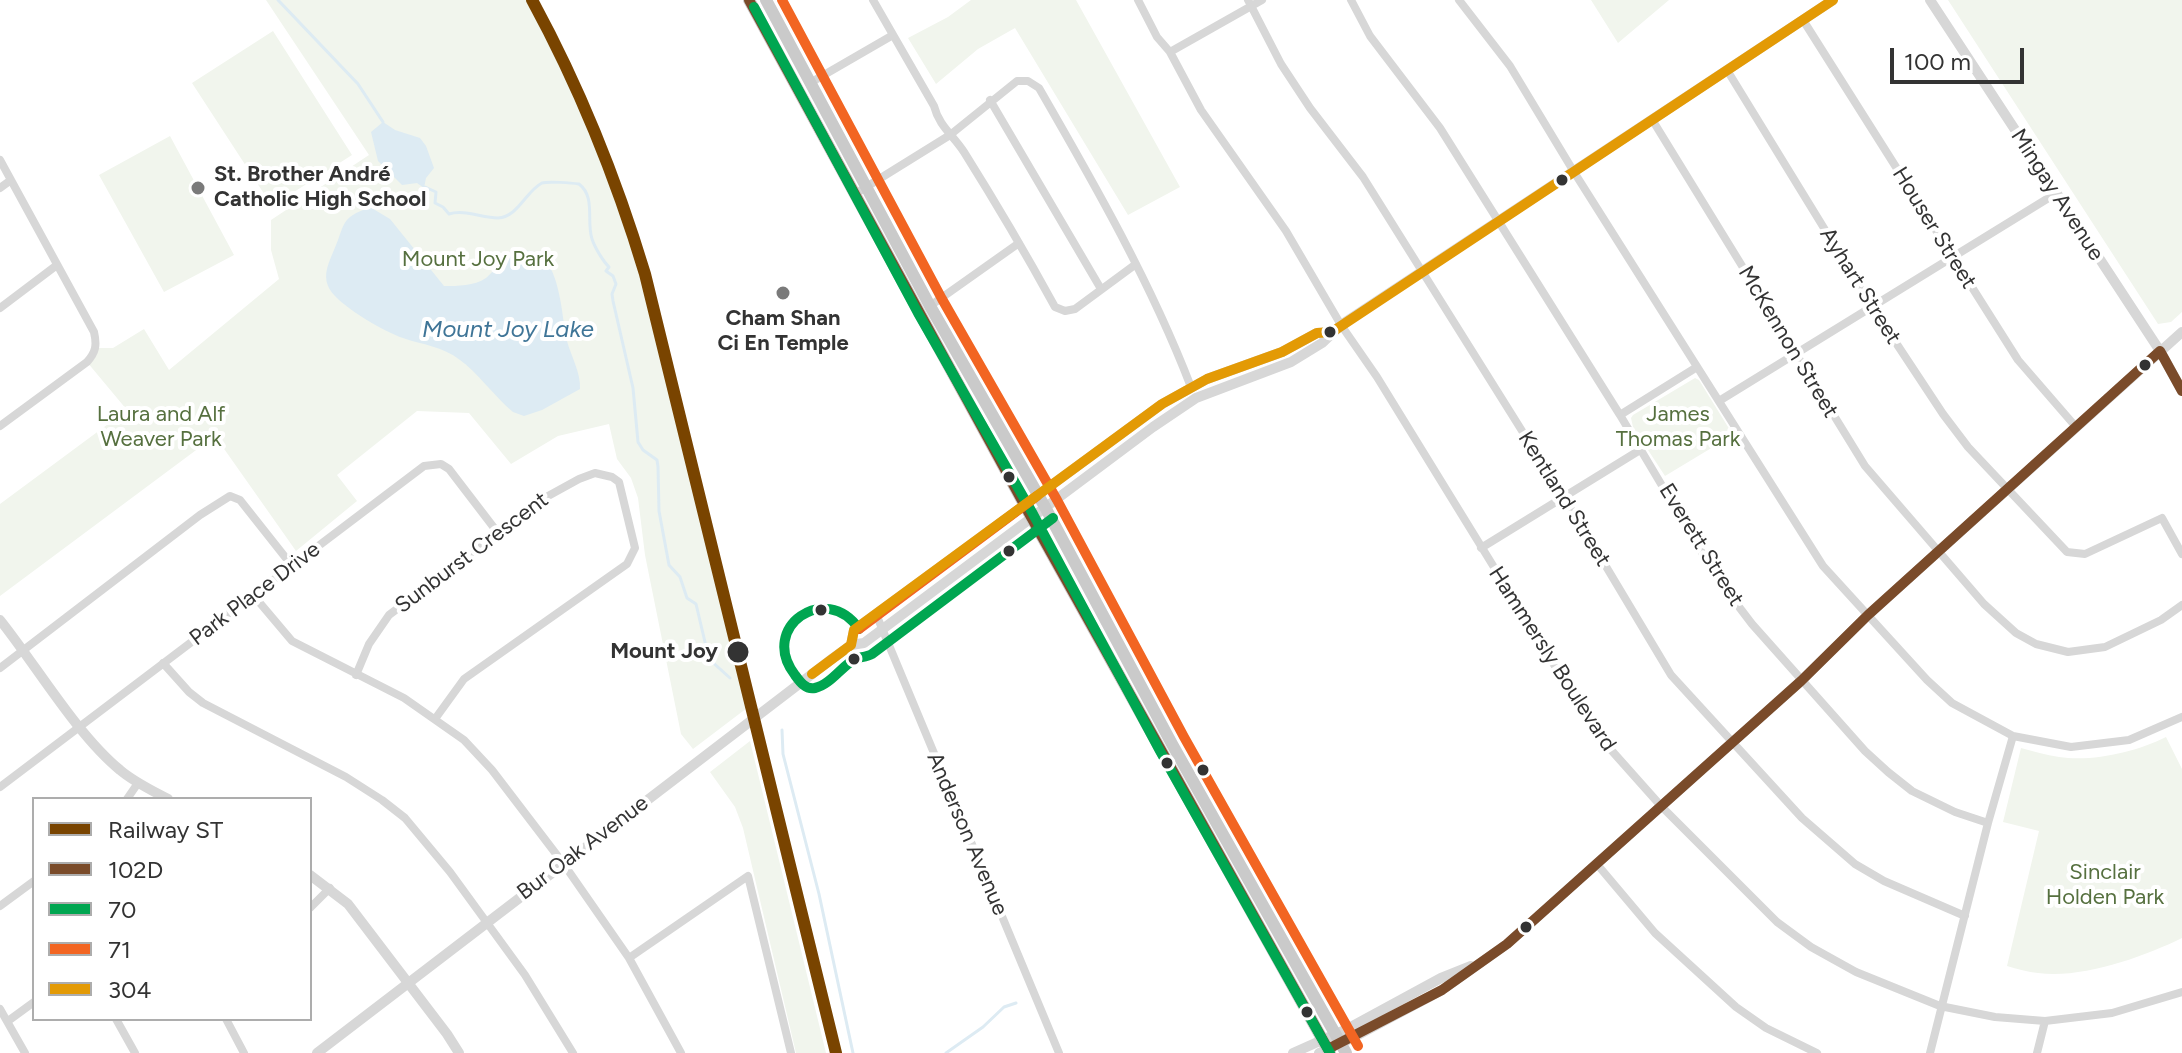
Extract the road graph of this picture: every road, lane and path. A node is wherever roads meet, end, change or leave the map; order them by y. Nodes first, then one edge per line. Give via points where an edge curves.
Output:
1 (749, 0) edge
2 (766, 0) edge
3 (873, 0) edge
4 (1138, 0) edge
5 (1262, 0) edge
6 (1351, 0) edge
7 (1459, 0) edge
8 (1833, 0) edge
9 (1930, 0) edge
10 (1249, 3) edge
11 (1803, 20) junction
12 (893, 35) junction
13 (1170, 52) junction
14 (1727, 70) junction
15 (810, 83) junction
16 (990, 100) junction
17 (1653, 121) junction
18 (950, 135) junction
19 (0, 160) edge
20 (1574, 172) junction
21 (11, 180) junction
22 (0, 188) edge
23 (860, 191) junction
24 (2055, 194) junction
25 (1498, 221) junction
26 (1019, 243) junction
27 (1952, 258) junction
28 (1136, 264) junction
29 (57, 265) junction
30 (1422, 271) junction
31 (1101, 289) junction
32 (930, 306) junction
33 (0, 308) edge
34 (1873, 308) junction
35 (1336, 328) junction
36 (2182, 332) edge
37 (2160, 351) junction
38 (1796, 355) junction
39 (1697, 367) junction
40 (1191, 387) junction
41 (2182, 391) edge
42 (1719, 401) junction
43 (1620, 415) junction
44 (0, 426) edge
45 (2076, 427) junction
46 (1640, 450) junction
47 (2009, 489) junction
48 (1562, 497) junction
49 (1042, 502) junction
50 (1028, 512) junction
51 (498, 533) junction
52 (1481, 548) junction
53 (1939, 552) junction
54 (2182, 554) edge
55 (293, 567) junction
56 (254, 596) junction
57 (2182, 605) edge
58 (876, 614) junction
59 (1868, 615) junction
60 (0, 620) edge
61 (882, 629) junction
62 (851, 645) junction
63 (24, 650) junction
64 (163, 663) junction
65 (0, 668) edge
66 (356, 675) junction
67 (1801, 681) junction
68 (2182, 717) edge
69 (435, 719) junction
70 (80, 726) junction
71 (2013, 736) junction
72 (1734, 742) junction
73 (138, 783) junction
74 (0, 787) edge
75 (128, 797) edge
76 (164, 797) edge
77 (1661, 806) junction
78 (1988, 823) junction
79 (563, 863) junction
80 (1596, 863) junction
81 (312, 876) edge
82 (32, 882) edge
83 (330, 888) junction
84 (0, 906) edge
85 (312, 906) edge
86 (1965, 916) junction
87 (486, 922) junction
88 (629, 958) junction
89 (407, 982) junction
90 (2182, 992) edge
91 (32, 1003) edge
92 (1940, 1006) junction
93 (0, 1009) edge
94 (8, 1021) junction
95 (117, 1021) edge
96 (227, 1021) edge
97 (2045, 1021) junction
98 (1341, 1043) edge
99 (1324, 1049) edge
100 (25, 1053) edge
101 (135, 1053) edge
102 (244, 1053) edge
103 (317, 1053) edge
104 (459, 1053) edge
105 (573, 1053) edge
106 (681, 1053) edge
107 (791, 1053) edge
108 (1059, 1053) edge
109 (1293, 1053) edge
110 (1817, 1053) edge
111 (1930, 1053) edge
112 (2037, 1053) edge

1 - 23 main road
2 - 15 main road
3 - 12 street
4 - 13 street, Hammersly Boulevard
5 - 10 street
6 - 25 street, Everett Street via 1370,36 1440,128
7 - 20 street via 1510,66
8 - 11 street, Bur Oak Avenue
9 - 24 street, Mingay Avenue
10 - 13 street
10 - 30 street, Kentland Street via 1296,86 1363,177
11 - 14 street, Bur Oak Avenue
11 - 27 street, Houser Street
12 - 15 street
12 - 18 street
13 - 35 street, Hammersly Boulevard via 1201,110 1286,231
14 - 17 street, Bur Oak Avenue
14 - 34 street, Ayhart Street
15 - 23 main road
16 - 18 street
16 - 28 street via 1017,81 1039,88
16 - 31 street
17 - 20 street, Bur Oak Avenue
17 - 38 street, McKennon Street
18 - 23 street
18 - 26 street
19 - 21 street
20 - 25 street, Bur Oak Avenue
20 - 39 street
21 - 22 street
21 - 29 street
23 - 32 main road
23 - 50 main road
24 - 27 street
24 - 37 street, Mingay Avenue
25 - 30 street, Bur Oak Avenue
25 - 43 street, Everett Street
26 - 31 street via 1055,307 1075,309
26 - 32 street
27 - 34 street
27 - 45 street, Houser Street via 2018,360
28 - 31 street
28 - 40 street
29 - 33 street
29 - 44 street via 94,332 96,348 75,373
30 - 35 street, Bur Oak Avenue
30 - 48 street, Kentland Street
32 - 49 main road
34 - 38 street
34 - 47 street, Ayhart Street via 1955,429
35 - 40 street, Bur Oak Avenue
35 - 49 street, Bur Oak Avenue via 1291,362 1196,398
35 - 52 street, Hammersly Boulevard via 1377,377
36 - 37 street
37 - 41 street, Mingay Avenue
37 - 45 street
38 - 42 street
38 - 53 street, McKennon Street via 1865,466
39 - 42 street
39 - 43 street
40 - 49 street, Bur Oak Avenue via 1162,404
42 - 59 street via 1823,566
43 - 46 street, Everett Street
45 - 47 street
46 - 48 street
46 - 67 street, Everett Street via 1717,578
47 - 53 street
47 - 54 street, Ayhart Street via 2067,552 2085,554 2162,518
48 - 52 street
48 - 72 street, Kentland Street via 1671,675
49 - 50 street, Bur Oak Avenue
49 - 98 main road
50 - 58 street, Bur Oak Avenue
50 - 61 street, Bur Oak Avenue
50 - 99 main road
51 - 55 street, Park Place Drive via 449,469 435,464 424,466
51 - 66 street, Sunburst Crescent via 389,615
51 - 69 street, Sunburst Crescent via 539,501 595,473 619,482 635,548 616,573 464,679
52 - 77 street, Hammersly Boulevard via 1596,733
53 - 57 street, McKennon Street via 2016,633 2068,652 2105,647
53 - 59 street
55 - 56 street, Park Place Drive
55 - 63 street via 240,500 230,496
56 - 64 street, Park Place Drive
56 - 66 street via 292,641
58 - 61 street, Anderson Avenue
58 - 62 street, Bur Oak Avenue via 854,630
59 - 67 street
59 - 71 street via 1952,703
60 - 63 street
61 - 62 street, Bur Oak Avenue via 864,643
61 - 108 street, Anderson Avenue
62 - 79 street, Bur Oak Avenue
63 - 65 street
63 - 70 street
64 - 70 street, Park Place Drive
64 - 87 street via 203,703 346,777 394,809
66 - 69 street
67 - 72 street
67 - 78 street, Everett Street via 1865,751 1912,791
68 - 71 street via 2129,740 2104,744 2071,747
69 - 79 street via 492,770
70 - 73 street via 118,769
70 - 74 street, Park Place Drive
71 - 78 street
72 - 77 street
72 - 86 street, Kentland Street via 1802,818 1855,864
73 - 75 street
73 - 76 street
77 - 80 street
77 - 92 street, Hammersly Boulevard via 1777,922 1811,947 1856,972
78 - 86 street
79 - 87 street, Bur Oak Avenue
79 - 88 street
80 - 98 street via 1507,944 1441,978
80 - 110 street via 1655,933 1736,1007
81 - 83 street
82 - 84 street
83 - 85 street
83 - 89 street
86 - 92 street
87 - 89 street, Bur Oak Avenue
87 - 105 street
88 - 106 street
88 - 107 street via 748,876
89 - 103 street, Bur Oak Avenue
89 - 104 street
90 - 97 street, Hammersly Boulevard via 2112,1013
91 - 94 street
92 - 97 street, Hammersly Boulevard
92 - 111 street
93 - 94 street
94 - 100 street
95 - 101 street
96 - 102 street
97 - 112 street
98 - 99 street
99 - 109 street

